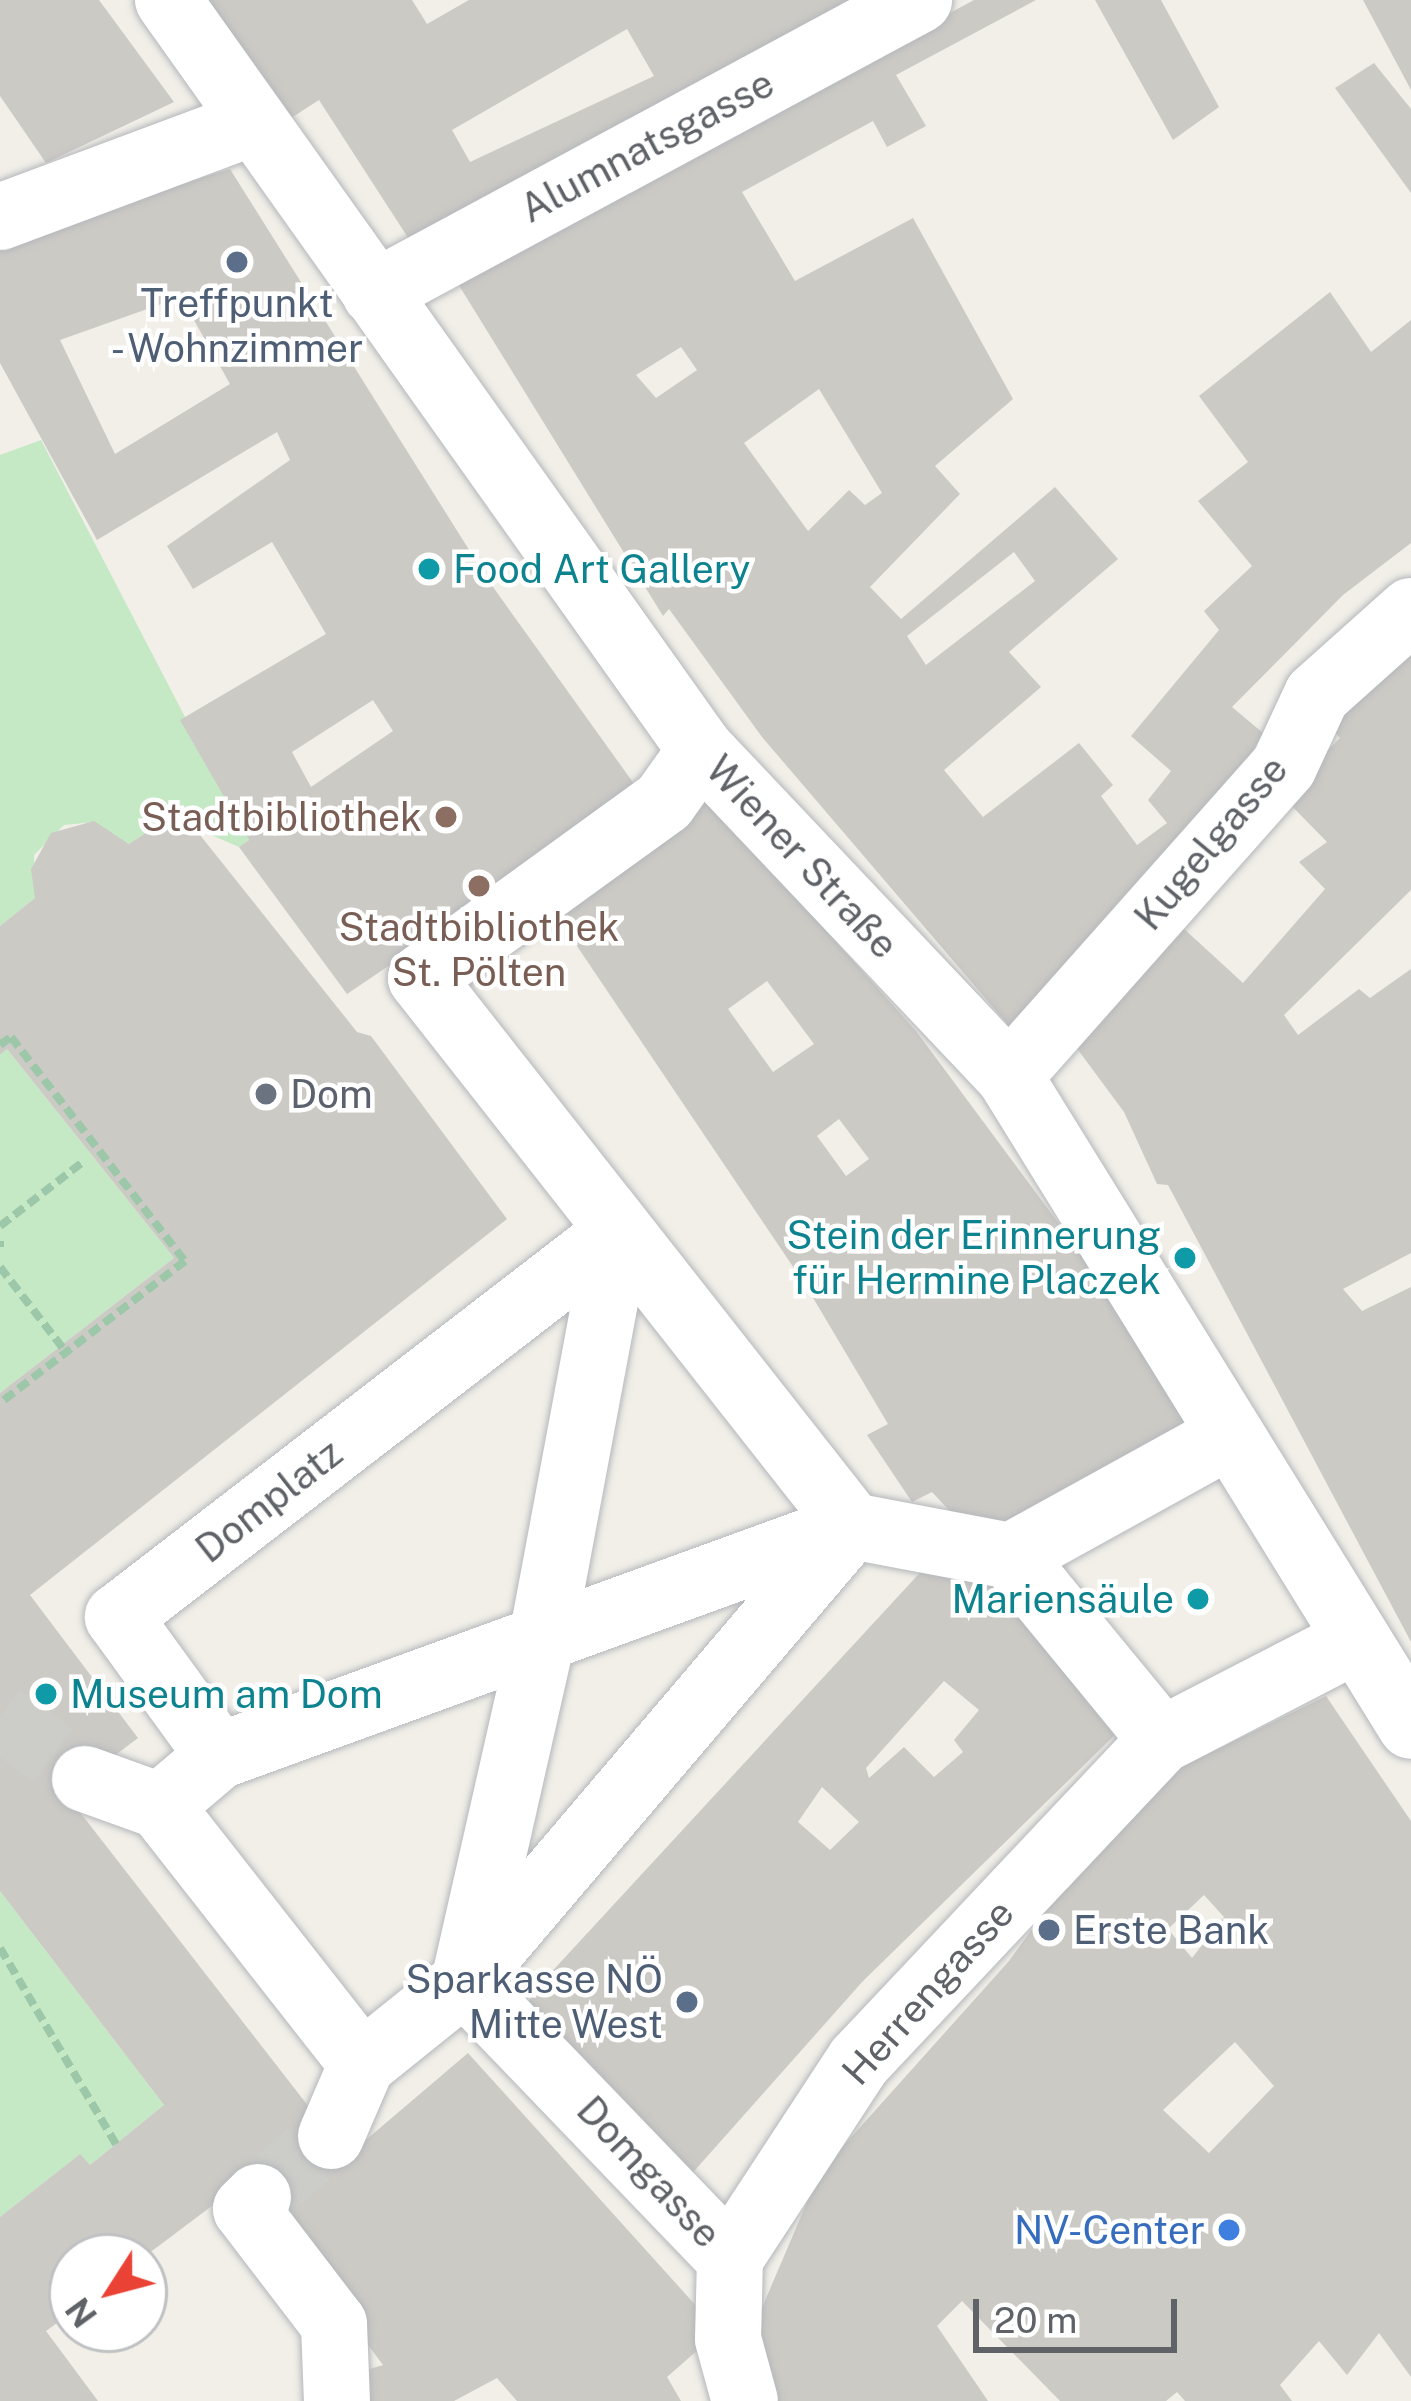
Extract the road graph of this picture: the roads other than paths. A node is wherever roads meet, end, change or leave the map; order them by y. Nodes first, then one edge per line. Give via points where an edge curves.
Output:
1 (169, 0) edge
2 (920, 0) edge
3 (254, 122) junction
4 (0, 217) edge
5 (376, 292) junction
6 (1411, 611) edge
7 (701, 750) junction
8 (1009, 1076) junction
9 (618, 1232) junction
10 (1230, 1435) junction
11 (852, 1526) junction
12 (1011, 1556) junction
13 (542, 1639) junction
14 (1352, 1642) junction
15 (1411, 1726) edge
16 (1158, 1744) junction
17 (219, 1756) junction
18 (85, 1779) tunnel mouth
19 (160, 1806) junction
20 (464, 1982) junction
21 (362, 2064) junction
22 (331, 2137) tunnel mouth
23 (258, 2197) dead end
24 (730, 2258) junction
25 (339, 2387) edge
26 (745, 2401) edge

1 - 3 street, Wiener Straße
2 - 5 street, Alumnatsgasse
3 - 4 street
3 - 5 street, Wiener Straße
5 - 7 street, Wiener Straße
6 - 8 street, Kugelgasse via 1317,695 1283,766
7 - 8 street, Wiener Straße
7 - 9 street via 664,802 421,978
8 - 10 street, Wiener Straße
9 - 11 street
9 - 13 street
9 - 17 street, Domplatz via 118,1617
10 - 12 street
10 - 14 street, Wiener Straße
11 - 12 street
11 - 13 street
11 - 20 street
12 - 16 street
13 - 17 street
13 - 20 street
14 - 15 street, Wiener Straße
14 - 16 street, Herrengasse
16 - 24 street, Herrengasse via 859,2061
17 - 19 street
18 - 19 street
19 - 21 street
20 - 21 street
20 - 24 street, Domgasse
21 - 22 street
23 - 25 street via 246,2210 334,2324
24 - 26 street, Domgasse via 728,2338

